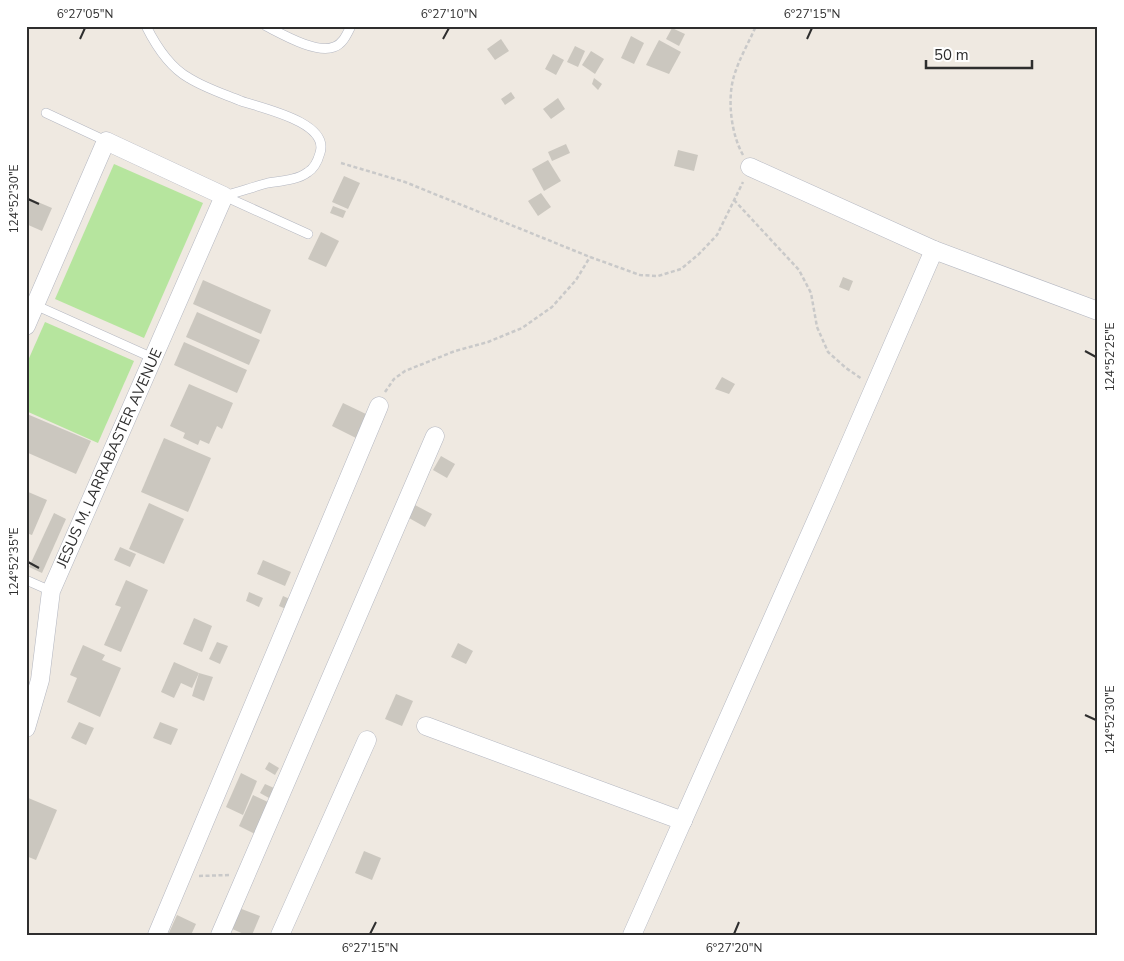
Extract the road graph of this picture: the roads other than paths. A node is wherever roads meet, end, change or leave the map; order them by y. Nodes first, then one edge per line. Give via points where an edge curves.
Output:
1 (146, 26) edge
2 (266, 26) edge
3 (351, 26) edge
4 (46, 113) dead end
5 (106, 141) junction
6 (750, 166) road end
7 (224, 196) junction
8 (308, 234) dead end
9 (934, 250) junction
10 (35, 305) junction
11 (1098, 311) edge
12 (26, 326) edge
13 (153, 358) junction
14 (379, 406) road end
15 (435, 436) dead end
16 (26, 580) edge
17 (51, 591) junction
18 (426, 726) dead end
19 (26, 728) edge
20 (367, 740) dead end
21 (683, 821) junction
22 (157, 935) edge
23 (220, 935) edge
24 (280, 935) edge
25 (632, 935) edge

1 - 7 lane via 172,66 188,78 243,102 288,116 305,124 318,137 322,150 318,162 308,173
2 - 3 lane via 322,49 334,47 345,38
4 - 5 lane
5 - 7 street
5 - 10 street
6 - 9 street
7 - 8 lane
7 - 13 street, JESUS M. LARRABASTER AVENUE
9 - 11 street
9 - 21 street
10 - 12 street
10 - 13 lane
13 - 17 street, JESUS M. LARRABASTER AVENUE
14 - 22 street
15 - 23 street
16 - 17 lane
17 - 19 street, JESUS M. LARRABASTER AVENUE via 40,680
18 - 21 street
20 - 24 street
21 - 25 street

